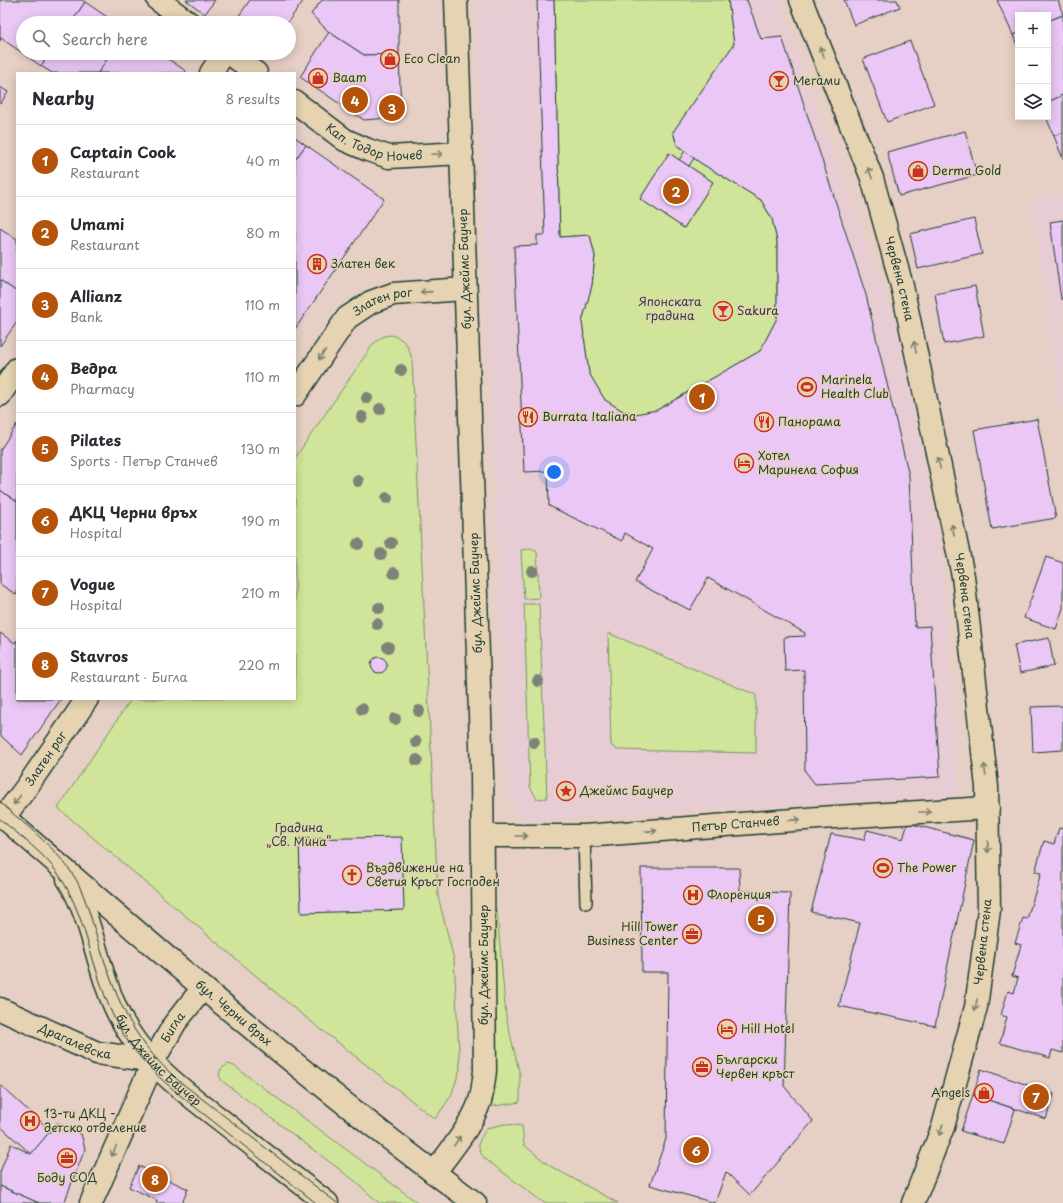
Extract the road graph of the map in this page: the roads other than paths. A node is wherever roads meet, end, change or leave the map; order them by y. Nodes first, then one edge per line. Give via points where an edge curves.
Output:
1 (158, 0) edge
2 (456, 0) edge
3 (801, 0) edge
4 (180, 16) edge
5 (219, 60) edge
6 (238, 60) edge
7 (212, 72) edge
8 (255, 72) edge
9 (296, 103) edge
10 (462, 153) junction
11 (465, 289) junction
12 (16, 371) edge
13 (296, 394) edge
14 (0, 395) edge
15 (86, 700) edge
16 (988, 808) junction
17 (2, 815) edge
18 (483, 836) junction
19 (584, 836) junction
20 (60, 866) junction
21 (586, 902) dead end
22 (203, 988) junction
23 (0, 1009) edge
24 (153, 1064) junction
25 (434, 1173) junction
26 (91, 1203) edge
27 (327, 1203) edge
28 (475, 1203) edge
29 (913, 1203) edge

1 - 4 street
2 - 10 street, бул. Джеймс Баучер
16 -> 3 street, Червена стена via 963,576 902,286 872,178
5 - 7 street
6 - 8 street
9 -> 10 street, Кап. Тодор Ночев via 345,140 389,157
10 - 11 street, бул. Джеймс Баучер
11 -> 13 street, Златен рог via 393,294 371,302 347,318
11 - 18 street, бул. Джеймс Баучер
12 - 14 street
15 -> 17 street, Златен рог via 26,788
19 -> 16 street, Петър Станчев
16 -> 29 street, Червена стена via 989,910 976,1007 943,1127
17 - 20 street, бул. Черни връх
18 -> 19 street, Петър Станчев
25 -> 18 street, бул. Джеймс Баучер via 476,1111 482,1094
19 - 21 lane
20 - 22 street, бул. Черни връх
20 - 24 street, бул. Джеймс Баучер via 82,908 118,1014 137,1045
22 - 24 street, Бигла via 175,1023
22 - 25 street, бул. Черни връх via 277,1051
23 - 24 street, Драгалевска via 97,1053 141,1058
24 -> 26 street, Бигла
24 - 27 street, бул. Джеймс Баучер via 176,1085
25 - 28 street, бул. Черни връх

